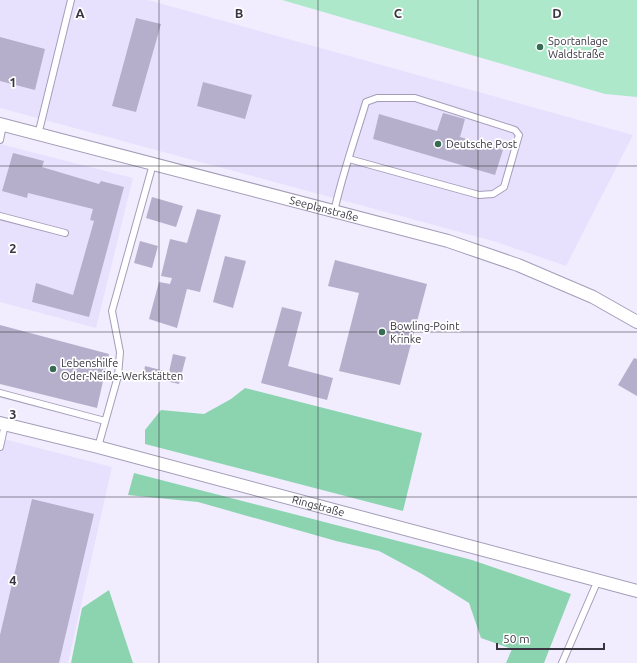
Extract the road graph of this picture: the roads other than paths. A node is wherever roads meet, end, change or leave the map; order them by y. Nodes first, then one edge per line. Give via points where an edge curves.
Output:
1 (71, 0) edge
2 (2, 124) edge
3 (38, 134) junction
4 (0, 140) edge
5 (349, 159) junction
6 (153, 164) junction
7 (334, 212) junction
8 (0, 216) edge
9 (65, 233) dead end
10 (637, 322) edge
11 (0, 393) edge
12 (105, 421) junction
13 (3, 424) edge
14 (0, 447) edge
15 (98, 447) junction
16 (598, 580) junction
17 (637, 591) edge
18 (562, 663) edge

1 - 3 lane
2 - 3 street, Seeplanstraße
2 - 4 lane
3 - 6 street, Seeplanstraße
5 - 5 lane via 366,102 377,98 415,98 516,130 519,135 504,187 493,194 479,195
5 - 7 lane
6 - 7 street, Seeplanstraße
6 - 12 lane via 112,311 120,352 118,376
7 - 10 street, Seeplanstraße via 448,241 518,265 593,298
8 - 9 lane
11 - 12 lane
12 - 15 lane
13 - 14 lane
13 - 15 street, Ringstraße
15 - 16 street, Ringstraße
16 - 17 street, Ringstraße
16 - 18 lane

